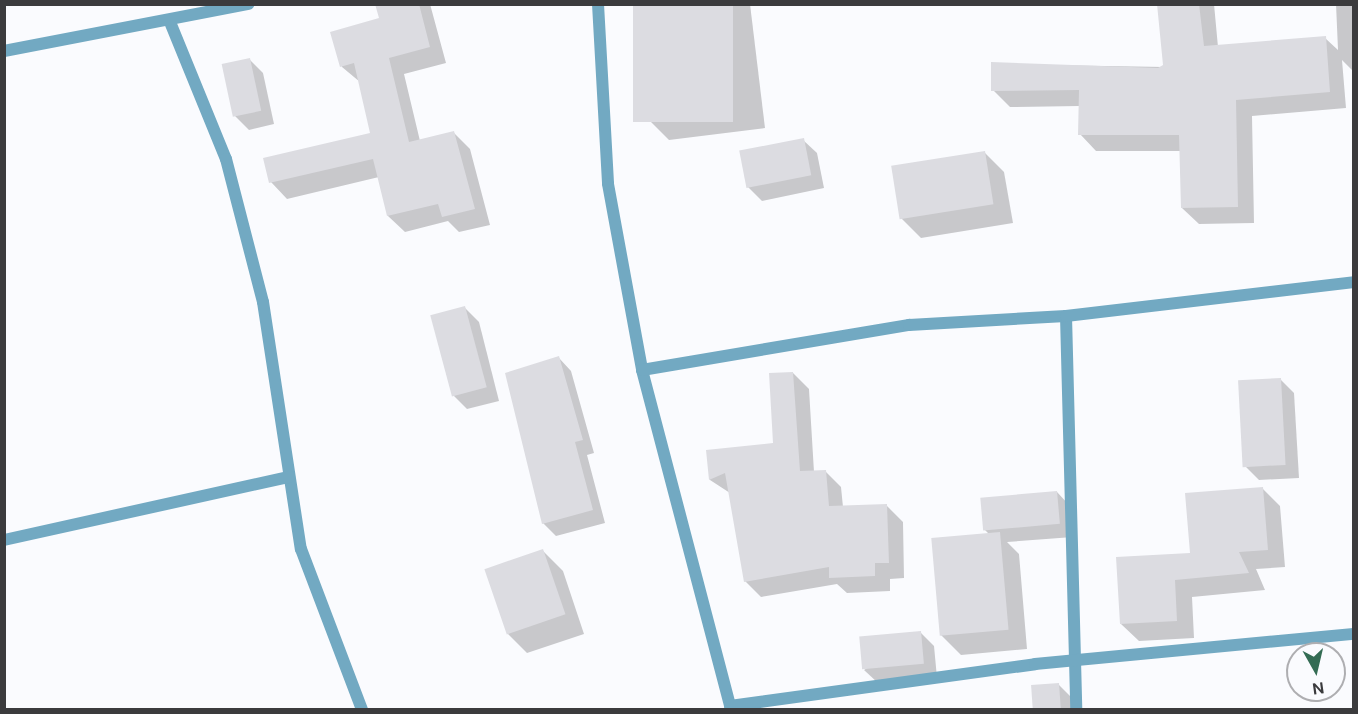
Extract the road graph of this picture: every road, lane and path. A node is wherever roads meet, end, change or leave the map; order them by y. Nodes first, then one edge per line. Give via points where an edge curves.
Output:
1 (249, 4) edge
2 (598, 4) edge
3 (170, 22) junction
4 (4, 51) edge
5 (1353, 282) edge
6 (1066, 316) junction
7 (642, 370) junction
8 (289, 477) junction
9 (4, 540) edge
10 (1353, 634) edge
11 (1073, 661) junction
12 (730, 708) edge
13 (362, 710) edge
14 (1076, 710) edge

1 - 3 street
2 - 7 street via 608,184
3 - 4 street
3 - 8 street via 226,159 263,302
5 - 6 street
6 - 7 street via 909,325
6 - 11 street
7 - 12 street
8 - 9 street
8 - 13 street via 301,549
10 - 11 street
11 - 12 street
11 - 14 street

